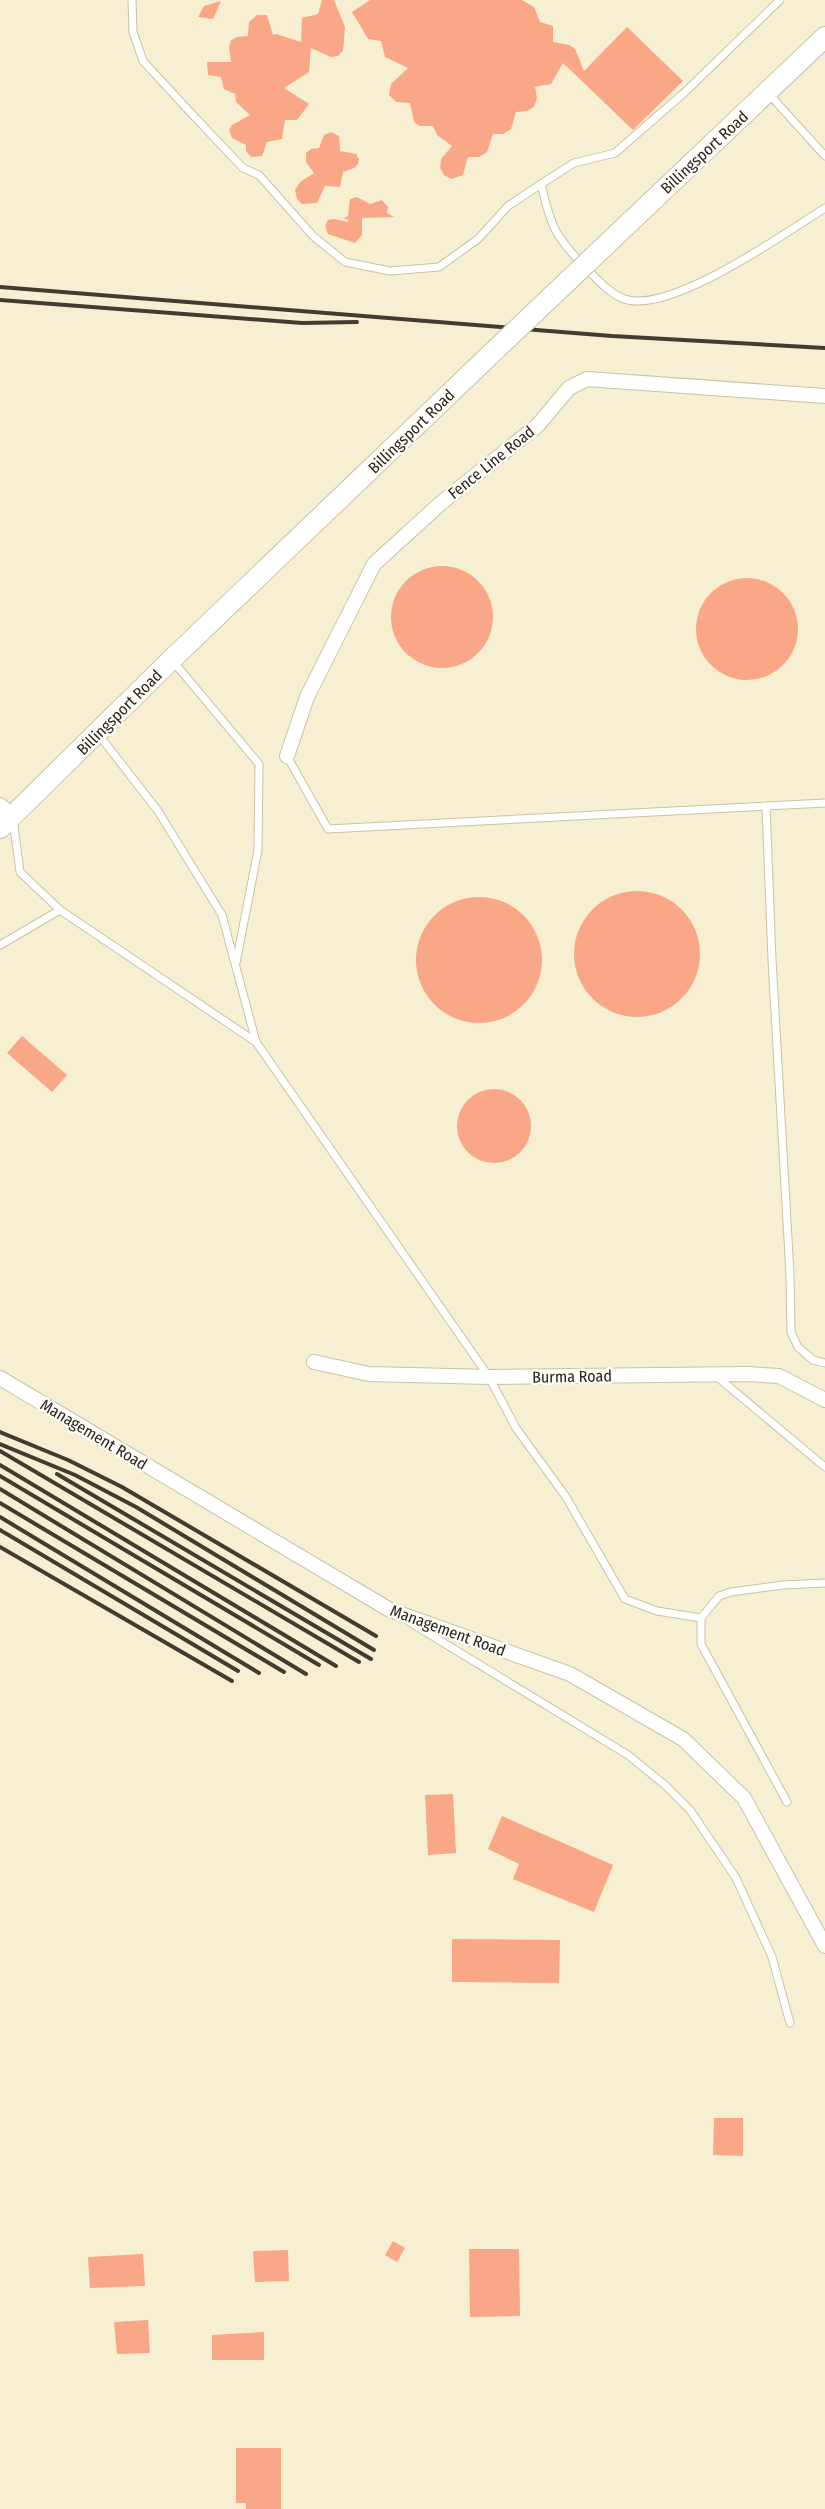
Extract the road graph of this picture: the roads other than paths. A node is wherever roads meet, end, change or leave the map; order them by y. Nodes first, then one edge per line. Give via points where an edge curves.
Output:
1 (132, 0) edge
2 (780, 0) edge
3 (825, 37) edge
4 (767, 92) junction
5 (825, 156) edge
6 (541, 184) junction
7 (825, 208) edge
8 (825, 396) edge
9 (172, 659) junction
10 (98, 733) junction
11 (287, 756) joint
12 (825, 802) edge
13 (766, 806) junction
14 (4, 816) edge
15 (60, 910) junction
16 (0, 945) edge
17 (235, 966) junction
18 (256, 1042) junction
19 (314, 1362) dead end
20 (825, 1363) edge
21 (714, 1375) junction
22 (489, 1377) junction
23 (0, 1378) edge
24 (825, 1400) edge
25 (825, 1467) edge
26 (825, 1583) edge
27 (390, 1610) junction
28 (701, 1618) junction
29 (787, 1802) dead end
30 (825, 1944) edge
31 (790, 2023) dead end

1 - 6 lane via 133,32 143,61 243,168 259,175 313,236 345,262 390,271 438,267 478,239 508,206
2 - 6 lane via 685,92 615,153 574,163
3 - 4 street, Billingsport Road
4 - 5 lane
4 - 9 street, Billingsport Road, bridge
6 - 7 lane via 550,222 569,252 602,284 622,298 648,302 683,292
8 - 11 street, Fence Line Road via 587,379 569,388 538,425 441,503 374,564 306,696
9 - 10 street, Billingsport Road
9 - 17 lane via 259,764 258,850
10 - 14 street, Billingsport Road
10 - 17 lane via 158,812 222,916
11 - 13 lane via 328,829
12 - 13 lane
13 - 20 lane via 791,1332 798,1347 813,1360
14 - 15 lane via 20,872
15 - 16 lane
15 - 18 lane
17 - 18 lane
18 - 22 lane
19 - 22 street, Burma Road via 369,1374
21 - 22 street, Burma Road
21 - 24 street, Burma Road via 779,1376
21 - 25 lane
22 - 28 lane via 516,1428 566,1497 626,1599 657,1611
23 - 27 street, Management Road
26 - 28 lane via 731,1592 719,1596
27 - 30 street, Management Road via 570,1674 683,1739 744,1798
27 - 31 lane via 628,1755 690,1810 736,1878 772,1957
28 - 29 lane via 700,1644

